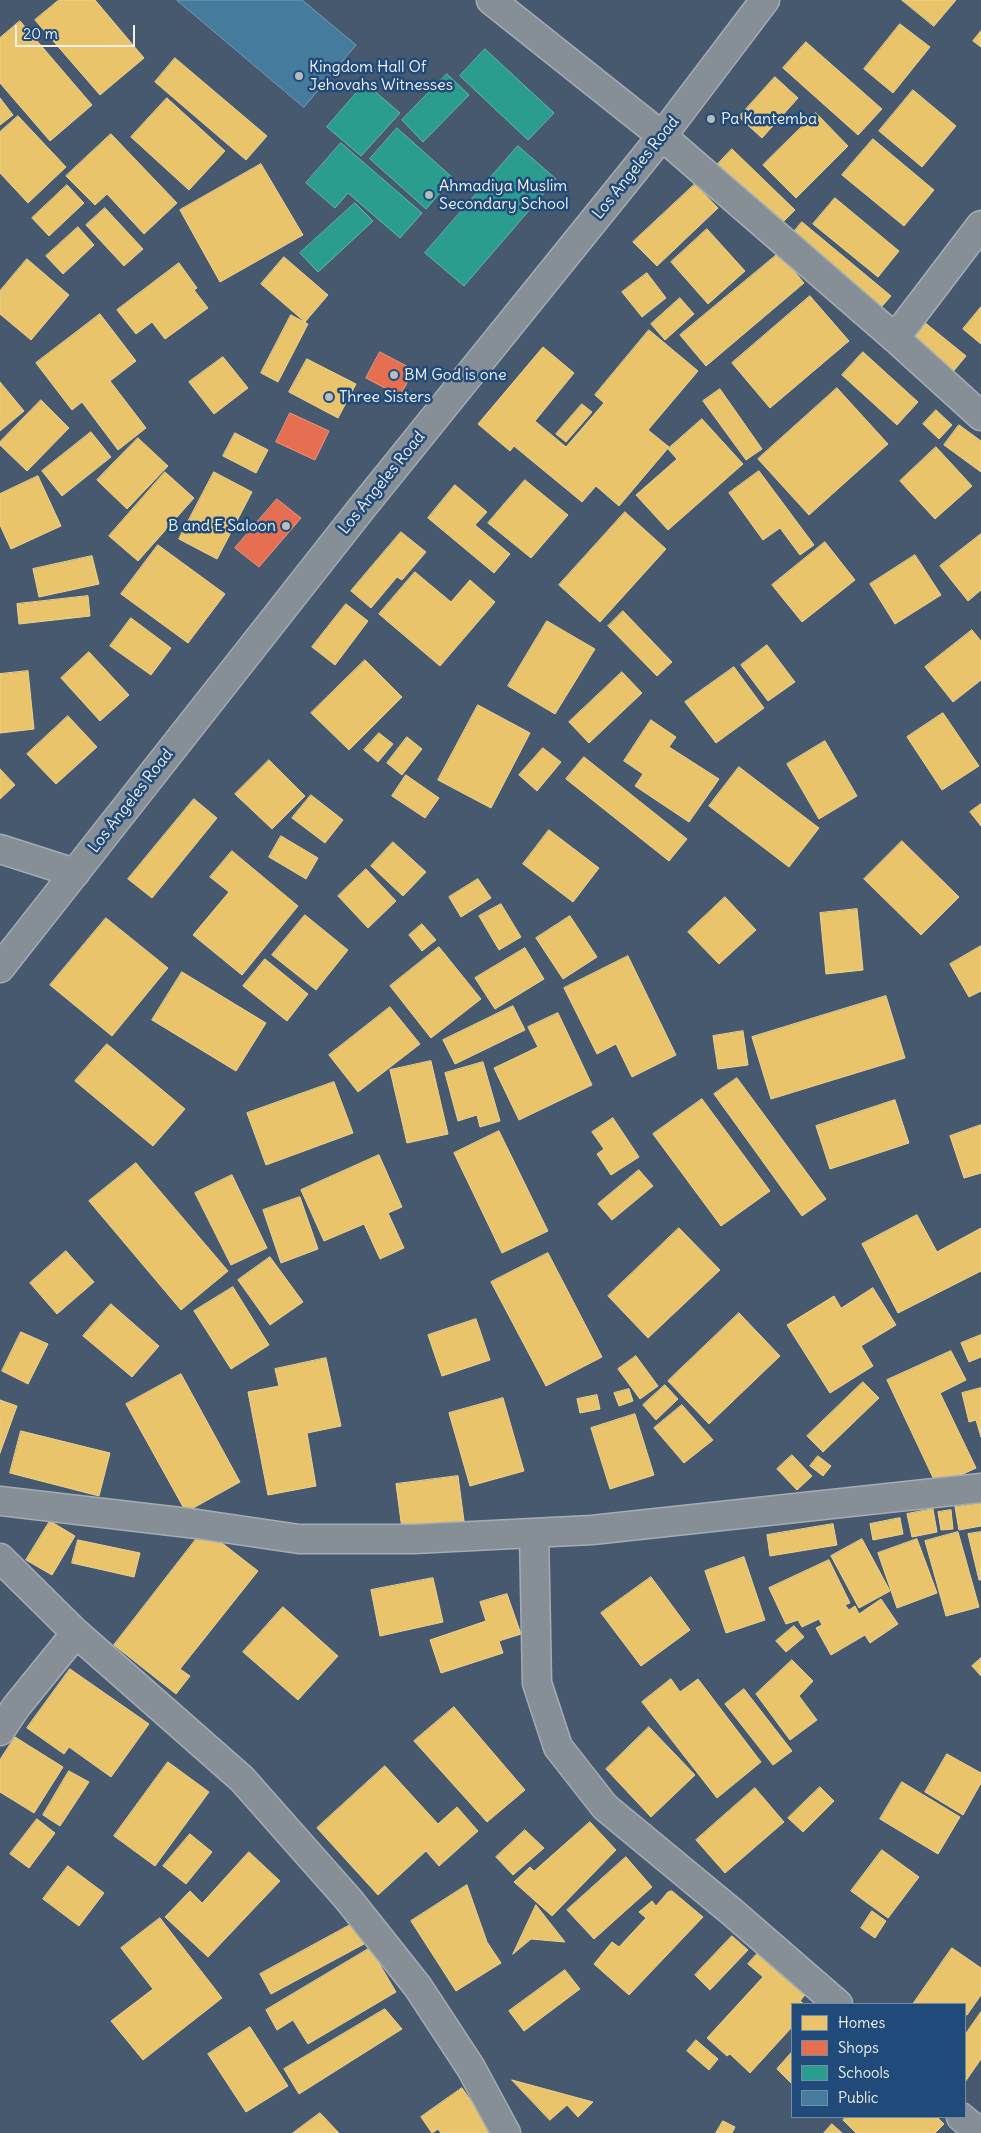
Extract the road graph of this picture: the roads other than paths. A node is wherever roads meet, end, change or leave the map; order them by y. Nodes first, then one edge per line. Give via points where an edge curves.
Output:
1 (491, 0) edge
2 (765, 0) edge
3 (662, 136) junction
4 (981, 225) edge
5 (895, 338) junction
6 (981, 416) edge
7 (0, 848) edge
8 (75, 873) junction
9 (0, 968) edge
10 (981, 1488) edge
11 (0, 1501) edge
12 (534, 1533) junction
13 (0, 1558) edge
14 (76, 1633) junction
15 (0, 1731) edge
16 (837, 2003) edge
17 (962, 2118) edge
18 (506, 2133) edge
19 (980, 2133) edge

1 - 3 street
2 - 3 street, Los Angeles Road
3 - 5 street
3 - 8 street, Los Angeles Road via 361,509
4 - 5 street
5 - 6 street
7 - 8 street
8 - 9 street, Los Angeles Road
10 - 12 street via 592,1530
11 - 12 street via 299,1539 414,1539
12 - 16 street via 537,1683 558,1747 605,1807
13 - 14 street
14 - 15 street
14 - 18 street via 242,1780 349,1900 418,1987 471,2068
17 - 19 street

